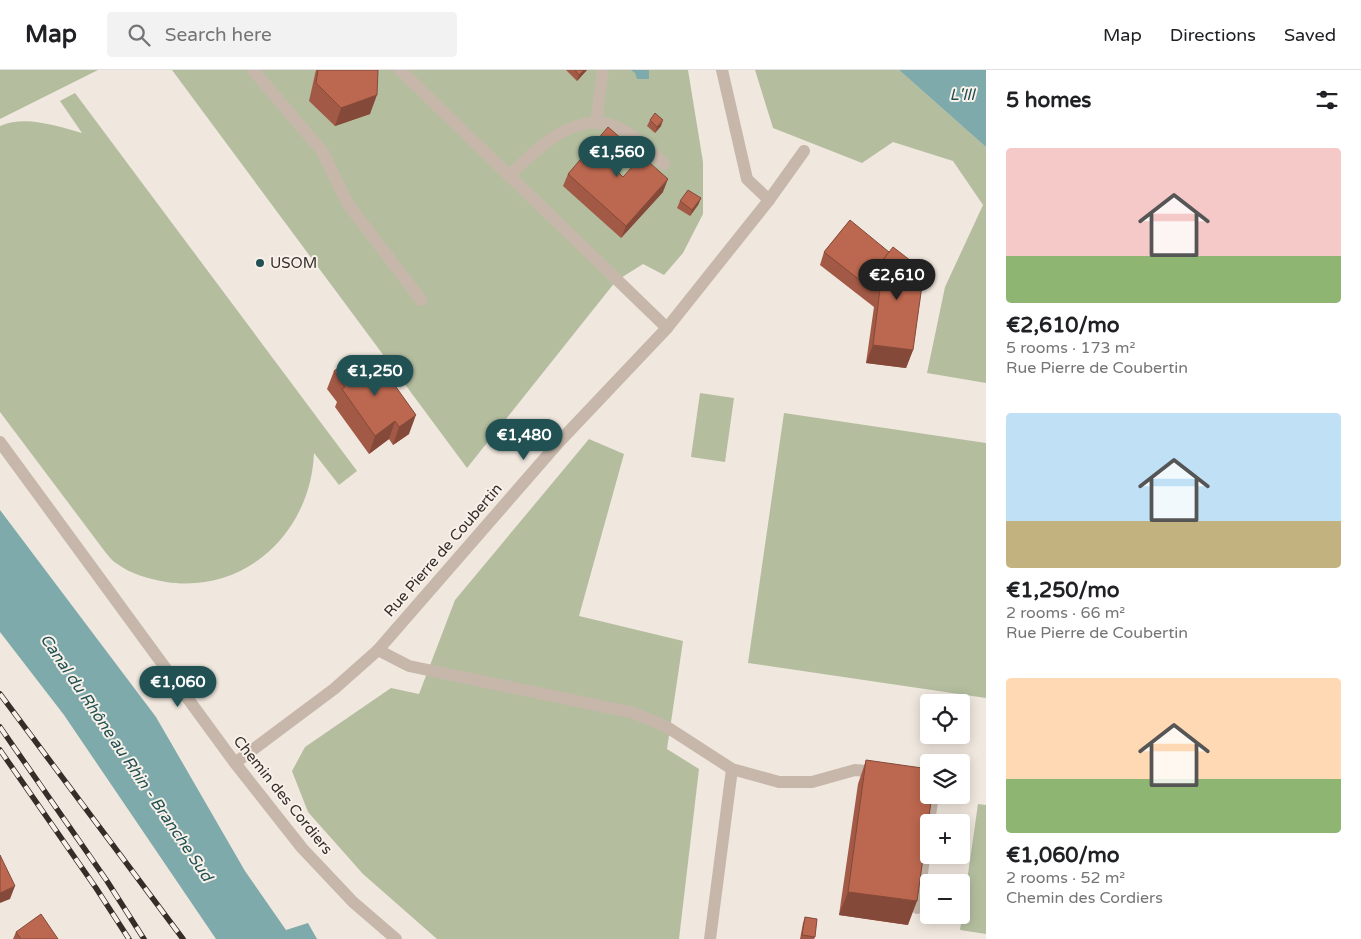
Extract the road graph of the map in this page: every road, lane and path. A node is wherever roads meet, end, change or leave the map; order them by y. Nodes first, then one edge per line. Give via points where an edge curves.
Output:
1 (253, 70) edge
2 (400, 70) edge
3 (603, 70) edge
4 (722, 70) edge
5 (596, 123) junction
6 (804, 150) dead end
7 (664, 164) dead end
8 (509, 176) junction
9 (769, 200) junction
10 (421, 300) dead end
11 (667, 328) junction
12 (0, 442) edge
13 (378, 650) junction
14 (235, 763) junction
15 (732, 769) junction
16 (894, 774) edge
17 (923, 864) edge
18 (917, 908) edge
19 (396, 939) edge
20 (710, 939) edge

1 - 10 street via 322,151 348,204
2 - 8 street
3 - 5 street
4 - 9 street via 747,179
5 - 7 street via 618,127
5 - 8 street via 572,126 540,147
6 - 9 street, Rue Pierre de Coubertin
8 - 11 street
9 - 11 street, Rue Pierre de Coubertin
11 - 13 street, Rue Pierre de Coubertin via 558,442
12 - 14 street, Chemin des Cordiers
13 - 14 street, Rue Pierre de Coubertin via 334,689
13 - 15 street via 409,666 634,713 667,727
14 - 19 street, Chemin des Cordiers via 302,848 353,902
15 - 16 street via 779,782 812,782 855,770
15 - 20 street
17 - 18 street

